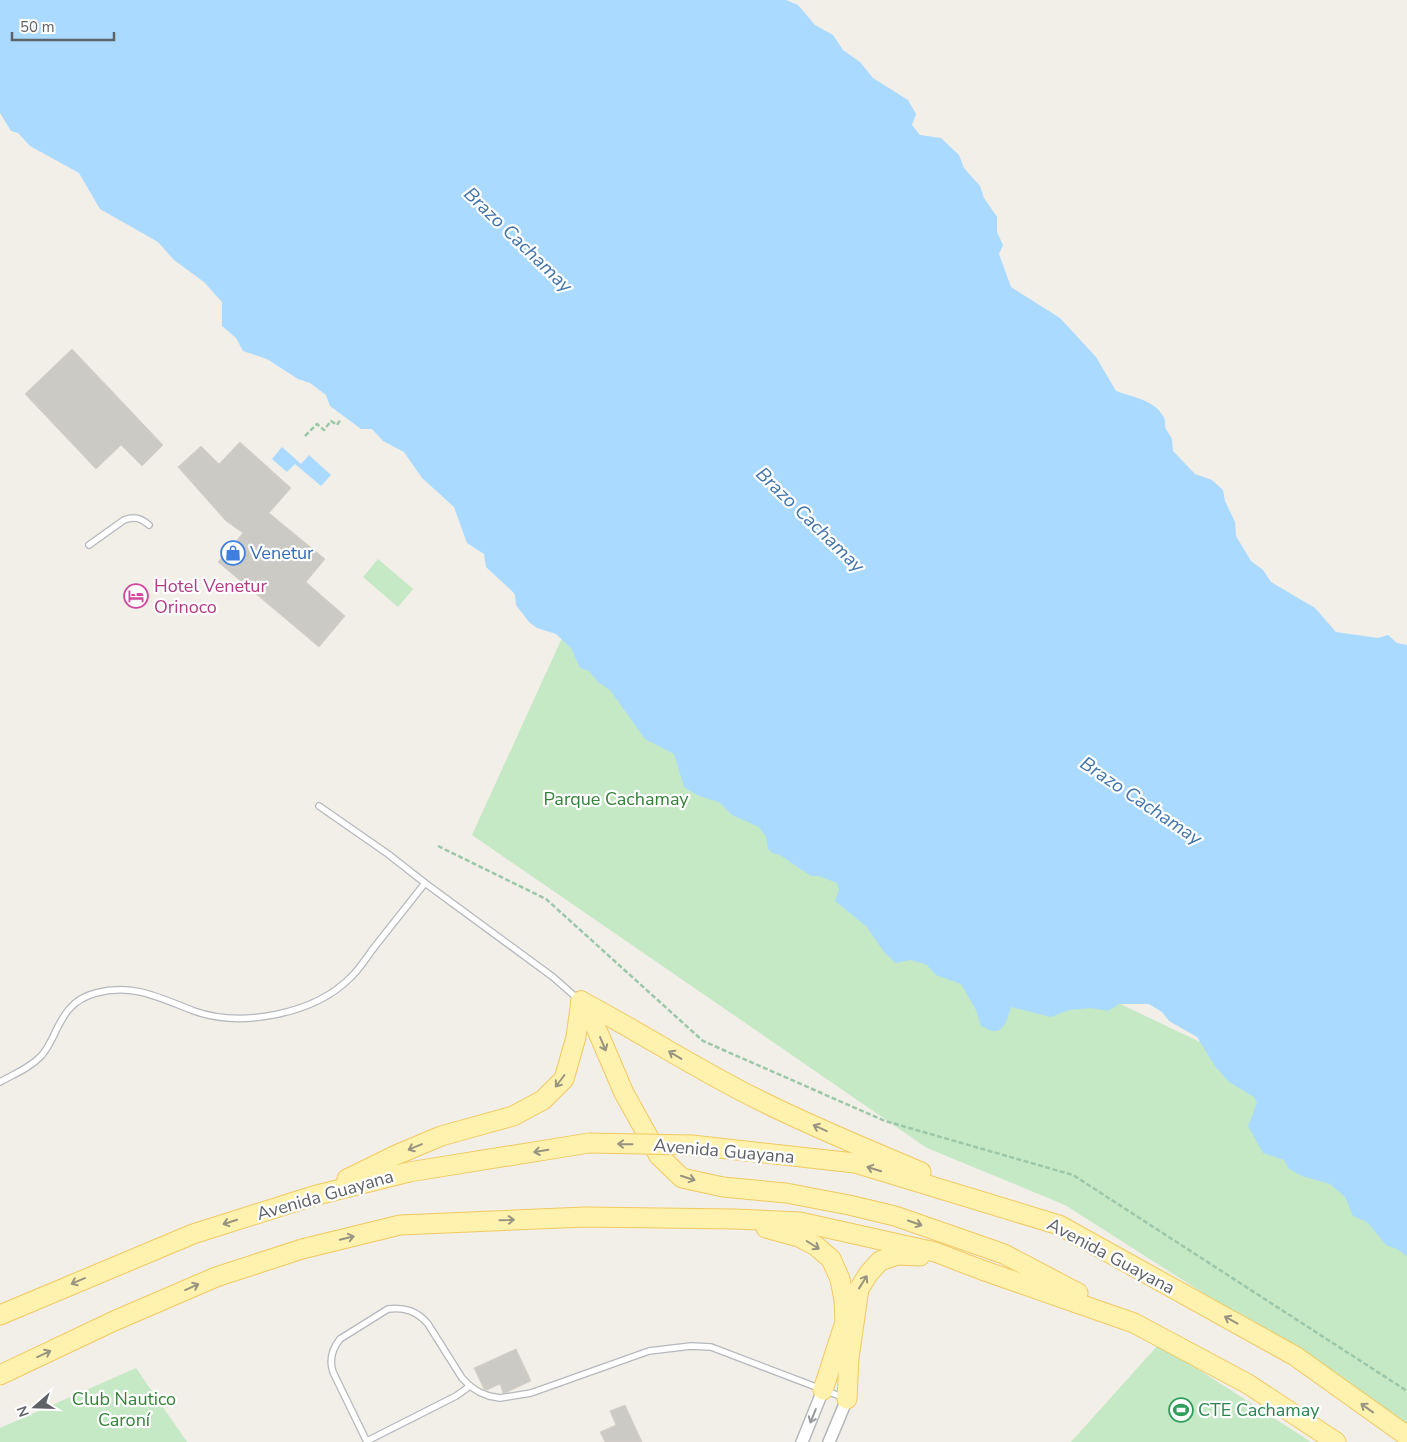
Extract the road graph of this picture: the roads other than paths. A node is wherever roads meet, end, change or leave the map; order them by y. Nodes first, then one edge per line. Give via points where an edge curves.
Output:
1 (149, 525) dead end
2 (89, 545) dead end
3 (319, 806) dead end
4 (425, 883) junction
5 (581, 1001) junction
6 (0, 1082) edge
7 (312, 1196) junction
8 (734, 1219) junction
9 (1059, 1225) junction
10 (982, 1270) junction
11 (0, 1315) edge
12 (1134, 1323) junction
13 (0, 1375) edge
14 (470, 1386) junction
15 (823, 1390) junction
16 (846, 1399) junction
17 (1407, 1436) edge
18 (367, 1442) edge
19 (802, 1442) edge
20 (829, 1442) edge
21 (1336, 1442) edge

1 - 2 lane via 140,519 129,518
3 - 4 lane
4 - 5 lane
4 - 6 lane via 351,978 314,1002 293,1010 240,1019 210,1016 136,991 107,990 81,998 66,1012 49,1046 36,1062
5 -> 7 main road via 576,1037 564,1079 543,1100 513,1116 441,1136
9 -> 5 main road via 934,1178 761,1102
5 -> 12 main road via 624,1093 659,1156 682,1178 723,1187 786,1193 895,1216 1004,1254
9 -> 7 main road, Avenida Guayana, bridge via 855,1163 692,1145 589,1143 409,1172
7 -> 11 main road, Avenida Guayana via 193,1234
8 - 10 main road via 800,1222 936,1252
13 -> 8 main road via 216,1276 302,1249 400,1225 585,1217
8 -> 15 main road via 799,1237 831,1259 840,1279 845,1322
17 -> 9 main road, Avenida Guayana via 1295,1356
10 - 12 main road
16 -> 10 main road via 859,1289 880,1262 897,1256 920,1256
12 - 21 main road via 1248,1384
14 - 15 lane via 500,1398 531,1393 649,1351 691,1346 711,1347
14 - 18 lane
14 - 18 lane via 423,1318 403,1308 388,1310 340,1340 331,1356 333,1372
15 - 16 lane
15 -> 19 street
16 - 20 street

